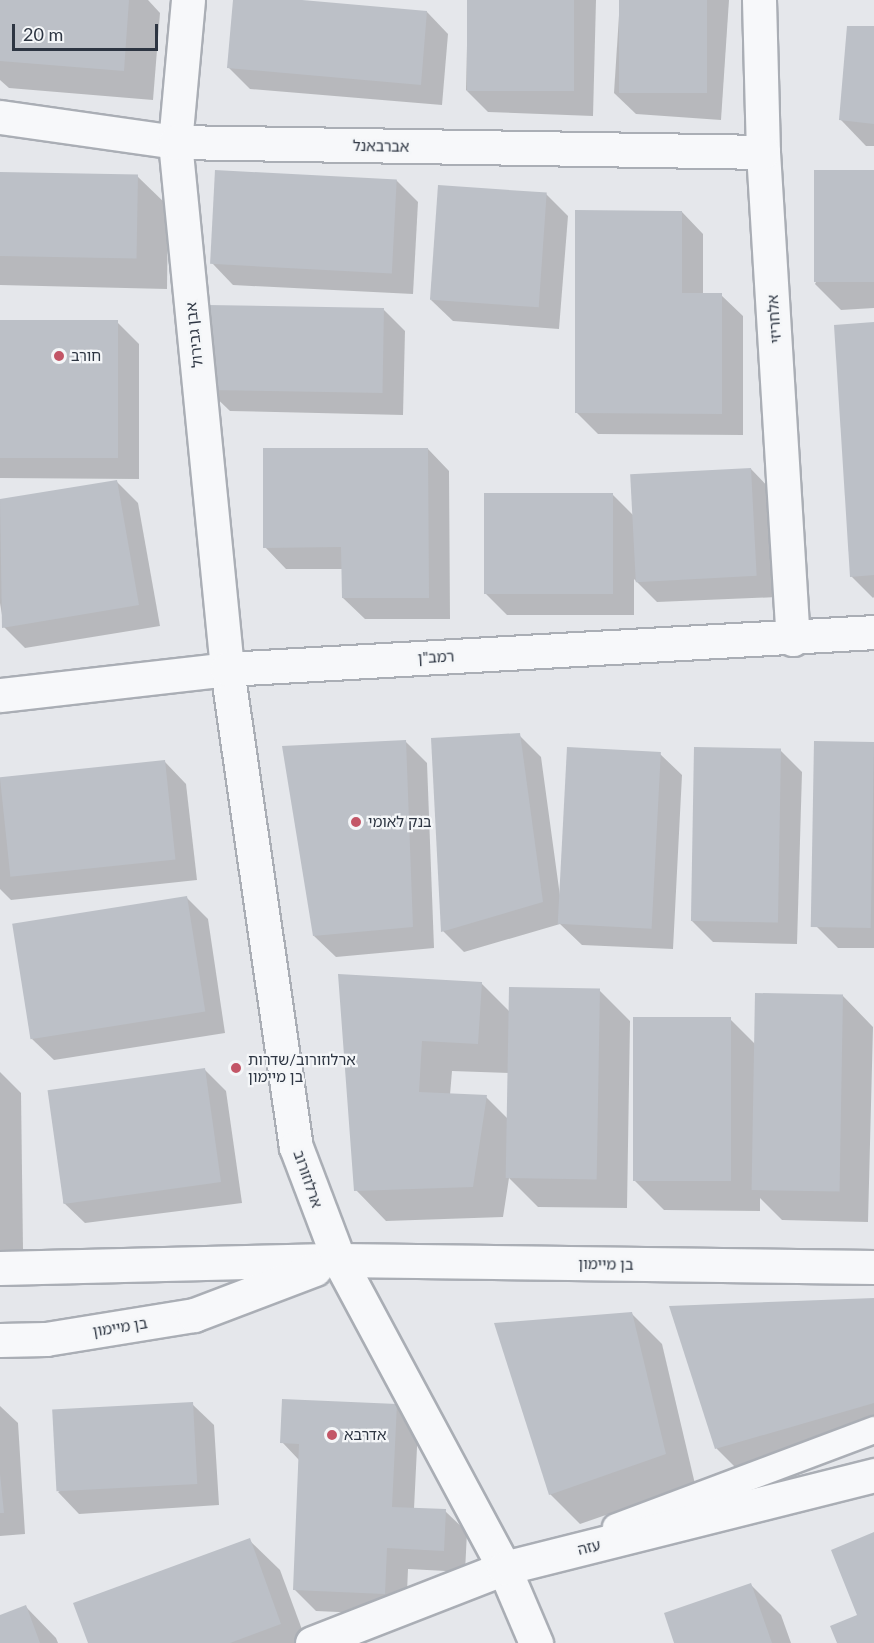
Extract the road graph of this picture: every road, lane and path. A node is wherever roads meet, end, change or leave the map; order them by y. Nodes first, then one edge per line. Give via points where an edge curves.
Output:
1 (188, 0) edge
2 (759, 0) edge
3 (0, 117) edge
4 (175, 142) junction
5 (763, 152) junction
6 (874, 632) edge
7 (793, 639) junction
8 (227, 669) junction
9 (0, 696) edge
10 (339, 1260) junction
11 (874, 1267) edge
12 (0, 1268) edge
13 (0, 1340) edge
14 (874, 1430) edge
15 (874, 1475) edge
16 (504, 1568) junction
17 (312, 1643) edge
18 (536, 1643) edge

1 - 4 street, אבן גבירול
2 - 5 street, אלחריזי
3 - 4 street, אברבאנל
4 - 5 street, אברבאנל
4 - 8 street, אבן גבירול
5 - 7 street, אלחריזי
6 - 7 street, רמב"ן
7 - 8 street, רמב"ן
8 - 9 street, רמב"ן
8 - 10 street, ארלוזורוב via 296,1147
10 - 11 street, בן מיימון
10 - 12 street, בן מיימון
10 - 13 street, בן מיימון via 194,1315 46,1339
10 - 16 street, ארלוזורוב
14 - 16 lane
15 - 16 street, עזה
16 - 17 street, עזה
16 - 18 street, ארלוזורוב

